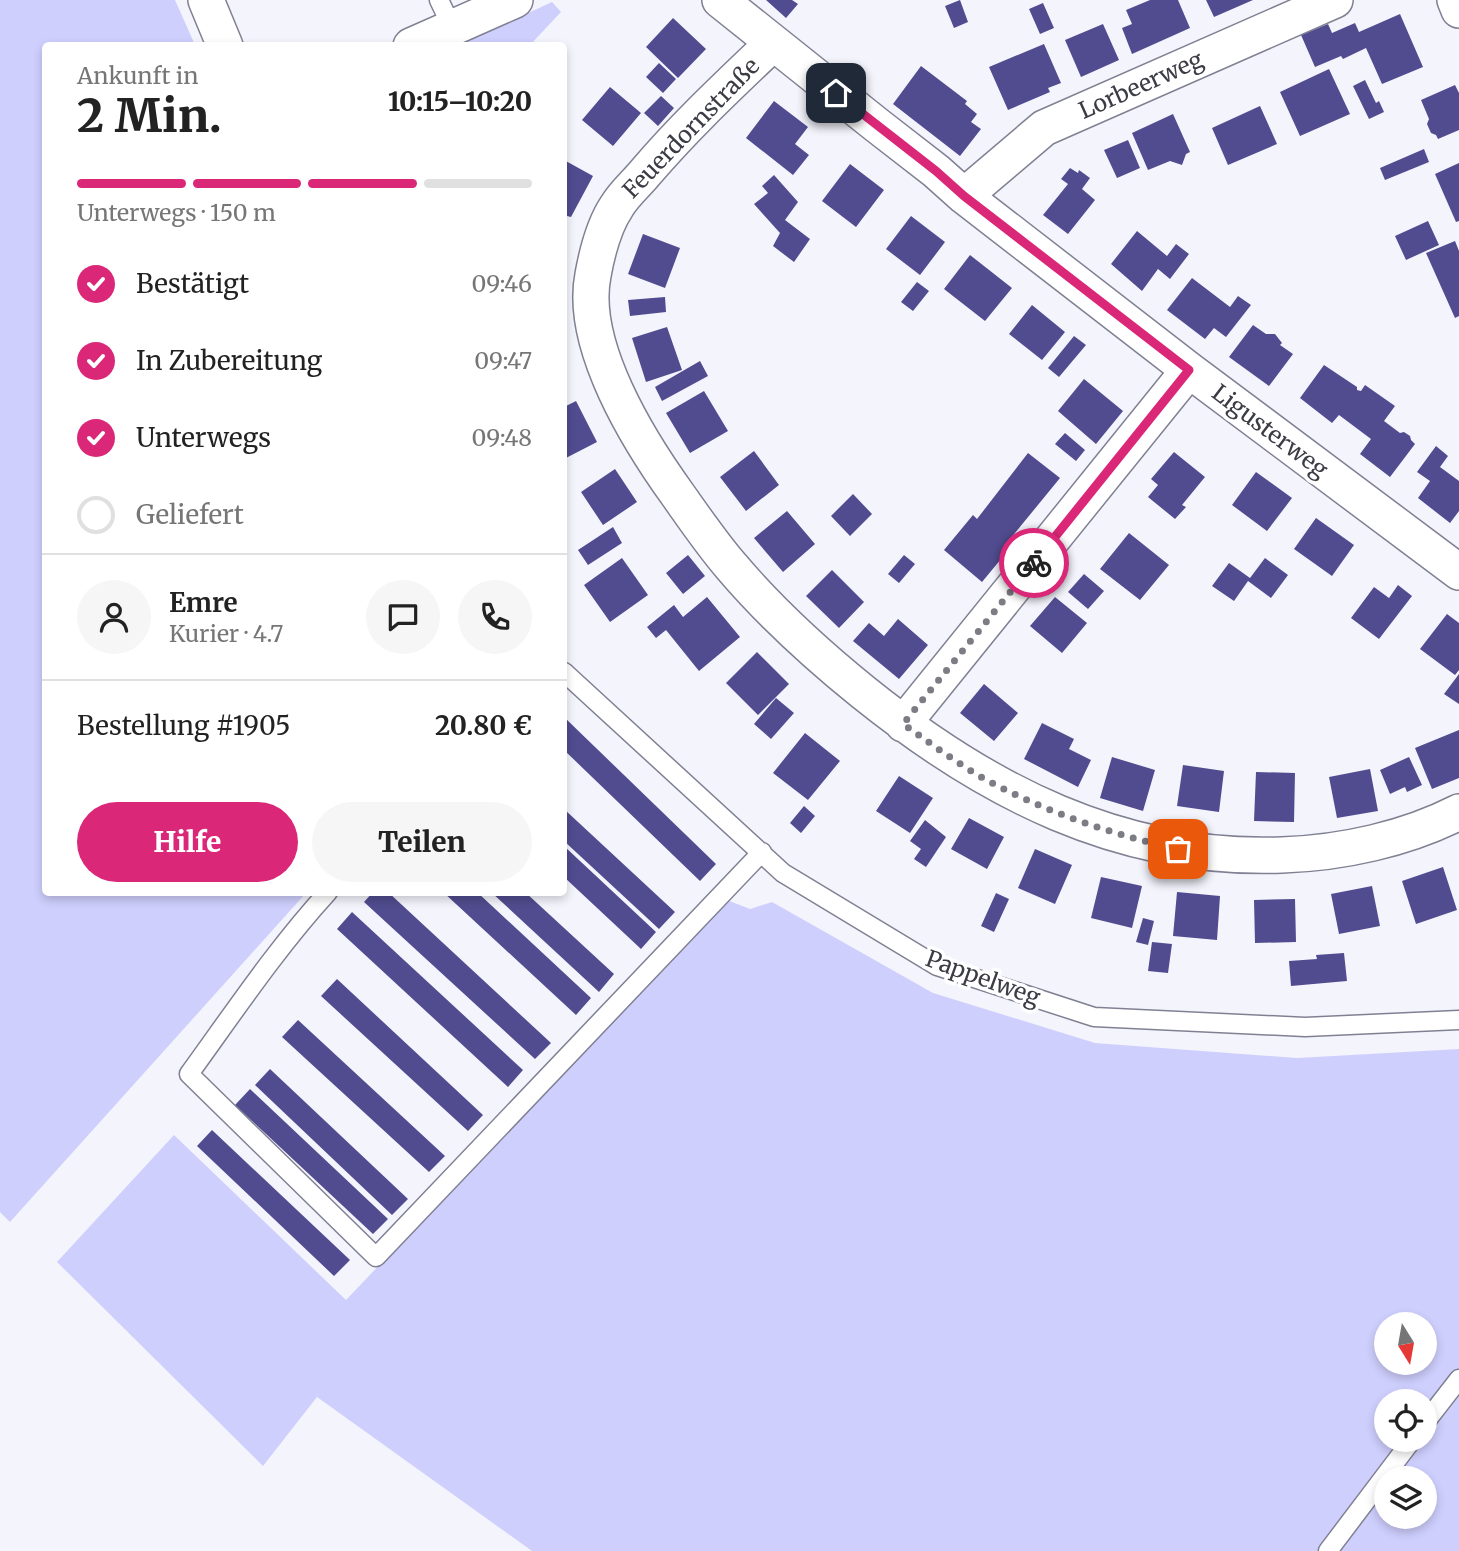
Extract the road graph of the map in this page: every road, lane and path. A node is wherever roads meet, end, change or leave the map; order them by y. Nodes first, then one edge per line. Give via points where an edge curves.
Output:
1 (206, 0) edge
2 (514, 0) edge
3 (720, 0) edge
4 (1335, 0) edge
5 (1455, 0) edge
6 (1459, 10) edge
7 (446, 14) edge
8 (223, 42) edge
9 (415, 42) edge
10 (773, 43) junction
11 (964, 196) junction
12 (1189, 370) junction
13 (1459, 572) edge
14 (567, 675) edge
15 (903, 724) junction
16 (1459, 812) edge
17 (762, 852) junction
18 (325, 896) edge
19 (1459, 1020) edge
20 (1459, 1379) edge
21 (1437, 1407) edge
22 (1403, 1452) edge
23 (1328, 1551) edge

1 - 8 street
2 - 7 street
3 - 10 street, Ligusterweg
4 - 11 street, Lorbeerweg via 1044,128
5 - 6 street
7 - 9 street
10 - 11 street, Ligusterweg
10 - 15 street, Feuerdornstraße via 699,113 615,207 592,278 597,339 609,376 644,443 731,566 824,661
11 - 12 street, Ligusterweg
12 - 13 street, Ligusterweg
12 - 15 street
14 - 17 lane, Pappelweg
15 - 16 street, Feuerdornstraße via 982,777 1045,808 1140,841 1178,849 1257,856 1314,853 1384,839
17 - 18 lane via 376,1257 189,1074 282,945
17 - 19 lane, Pappelweg via 783,873 937,966 1094,1017 1305,1027
20 - 21 lane
22 - 23 lane

